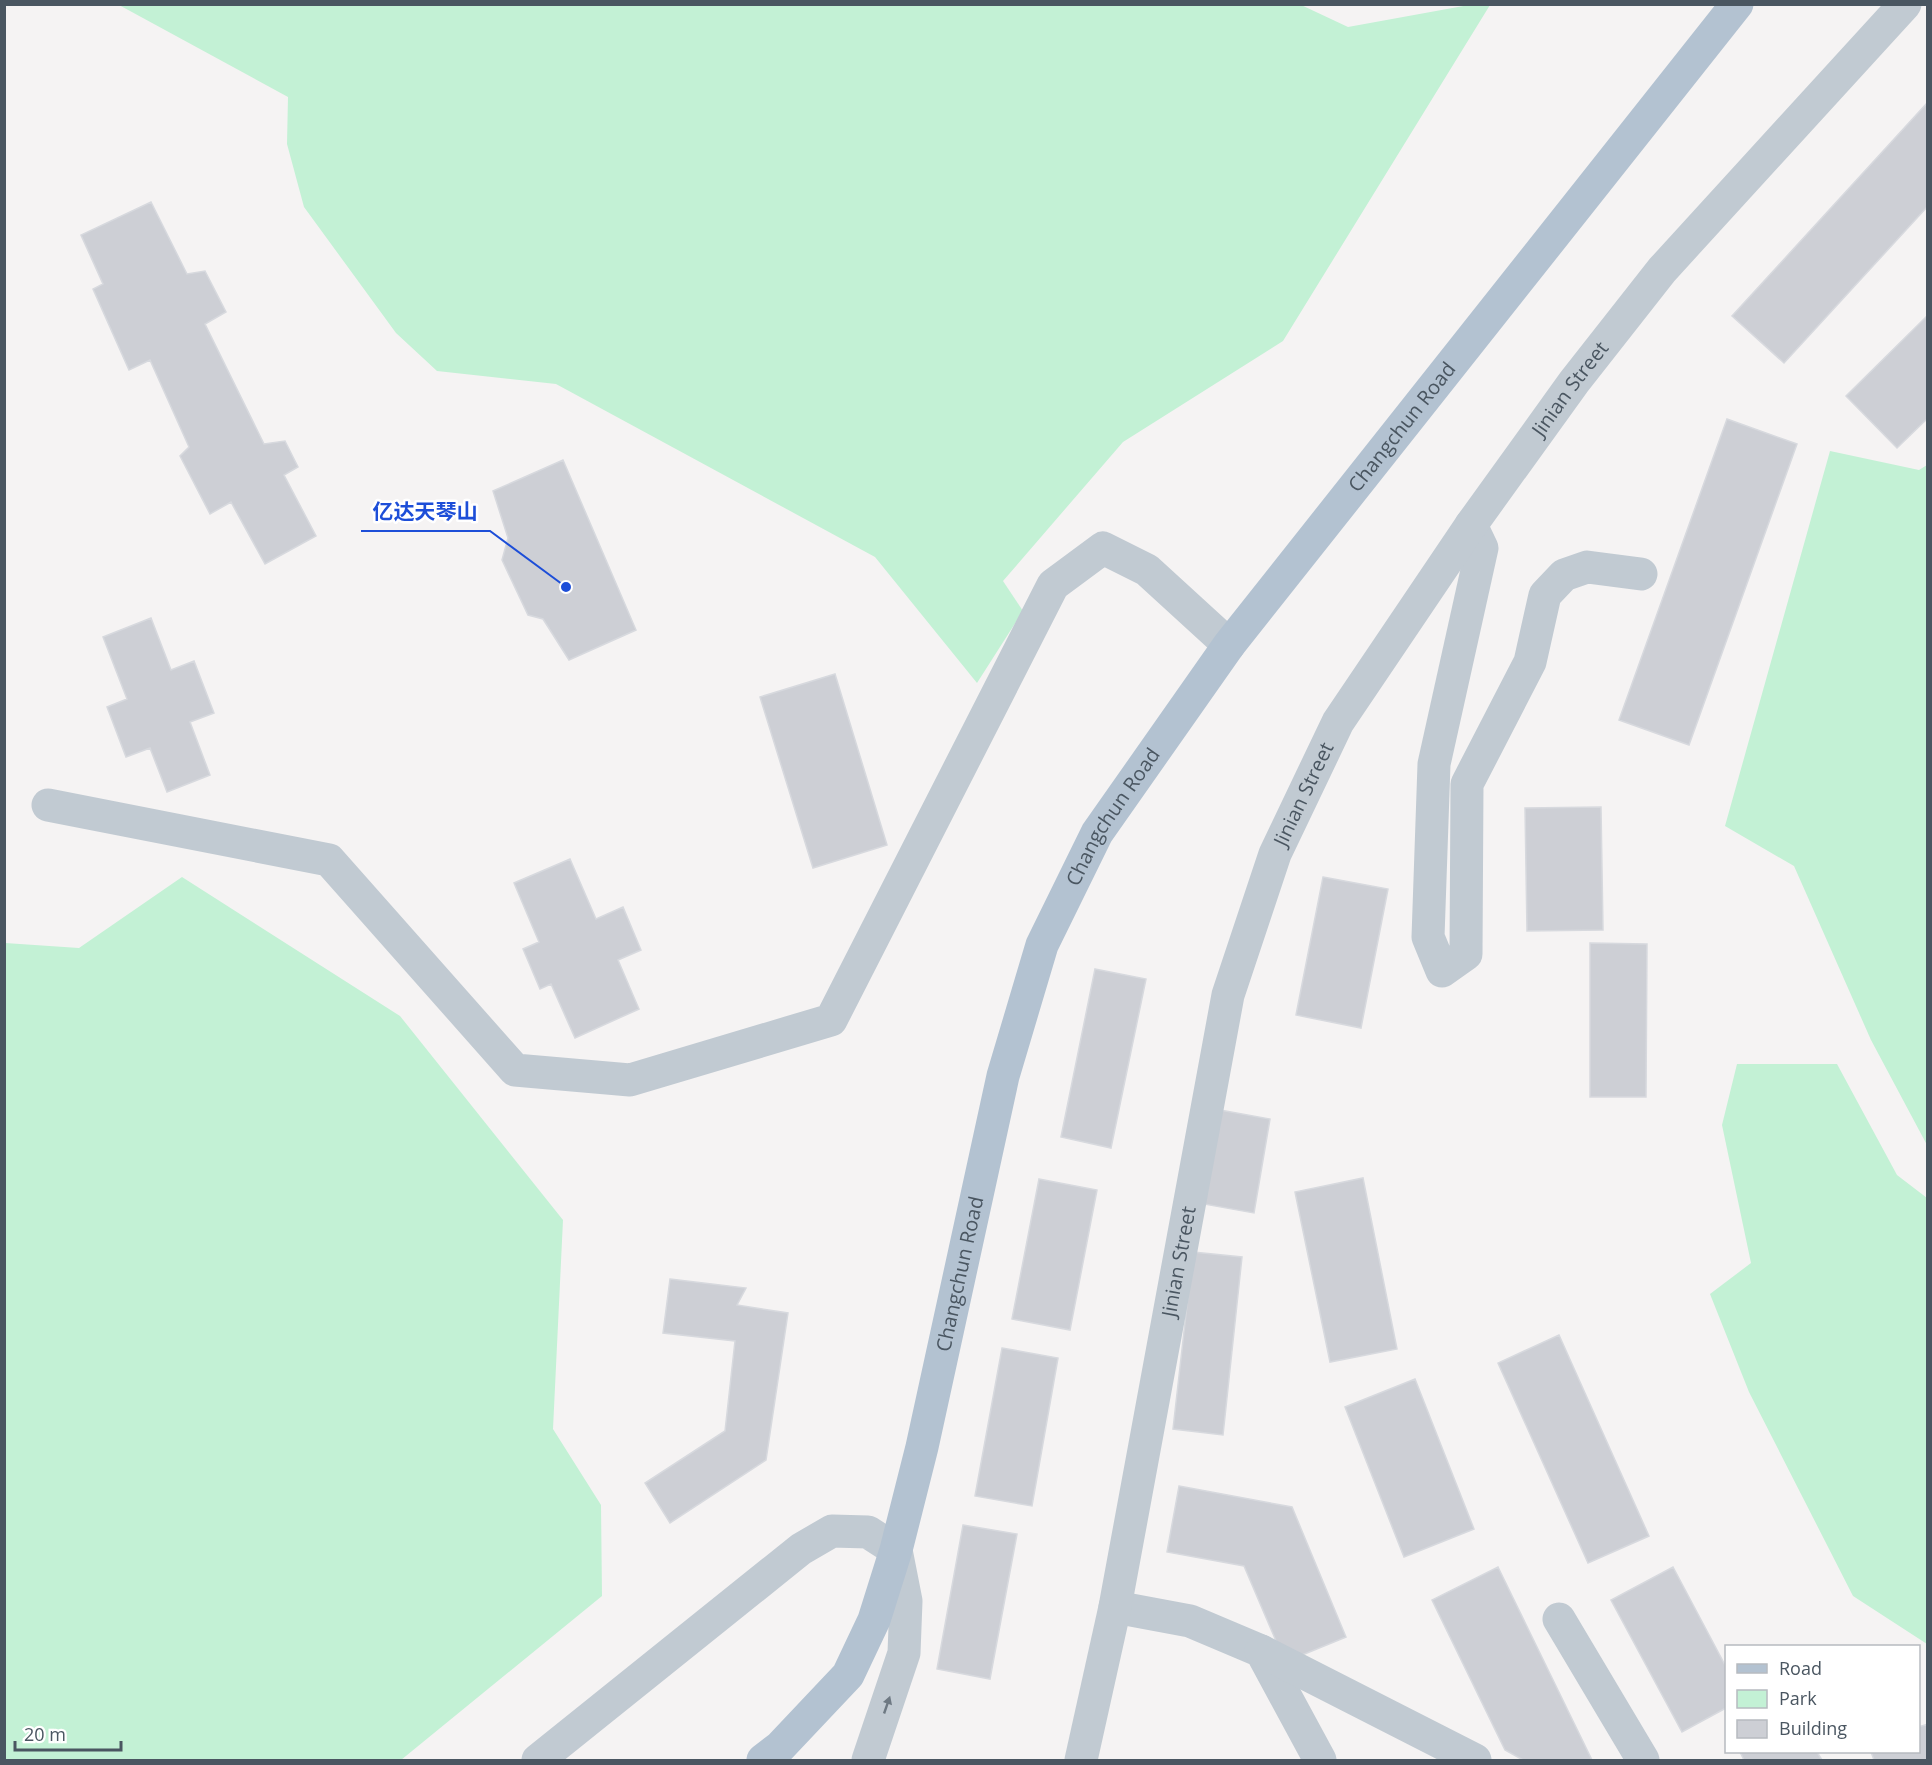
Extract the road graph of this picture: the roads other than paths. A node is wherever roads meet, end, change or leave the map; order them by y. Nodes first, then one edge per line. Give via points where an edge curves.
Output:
1 (1737, 4) edge
2 (1905, 4) edge
3 (1471, 525) junction
4 (1641, 574) dead end
5 (1229, 645) junction
6 (48, 805) dead end
7 (896, 1550) junction
8 (1115, 1607) junction
9 (1559, 1619) dead end
10 (1261, 1650) junction
11 (1077, 1753) edge
12 (538, 1761) edge
13 (763, 1761) edge
14 (867, 1761) edge
15 (1320, 1761) edge
16 (1475, 1761) edge
17 (1643, 1761) edge

1 - 5 main road, Changchun Road
2 - 3 street, Jinian Street via 1662,270 1574,382
3 - 4 street via 1482,548 1434,764 1428,937 1442,971 1466,954 1467,784 1530,662 1545,595 1564,575 1587,567
3 - 8 street, Jinian Street via 1338,722 1271,865 1228,995
5 - 6 street via 1147,570 1103,548 1053,585 831,1020 630,1080 515,1070 329,860
5 - 7 main road, Changchun Road via 1097,833 1042,945 1003,1076
7 - 12 street via 868,1532 832,1532 801,1549
7 - 13 main road, Changchun Road via 874,1620 848,1675
14 -> 7 street via 904,1653 906,1601
8 - 10 street via 1190,1621
8 - 11 street, Jinian Street
9 - 17 street
10 - 15 street
10 - 16 street

